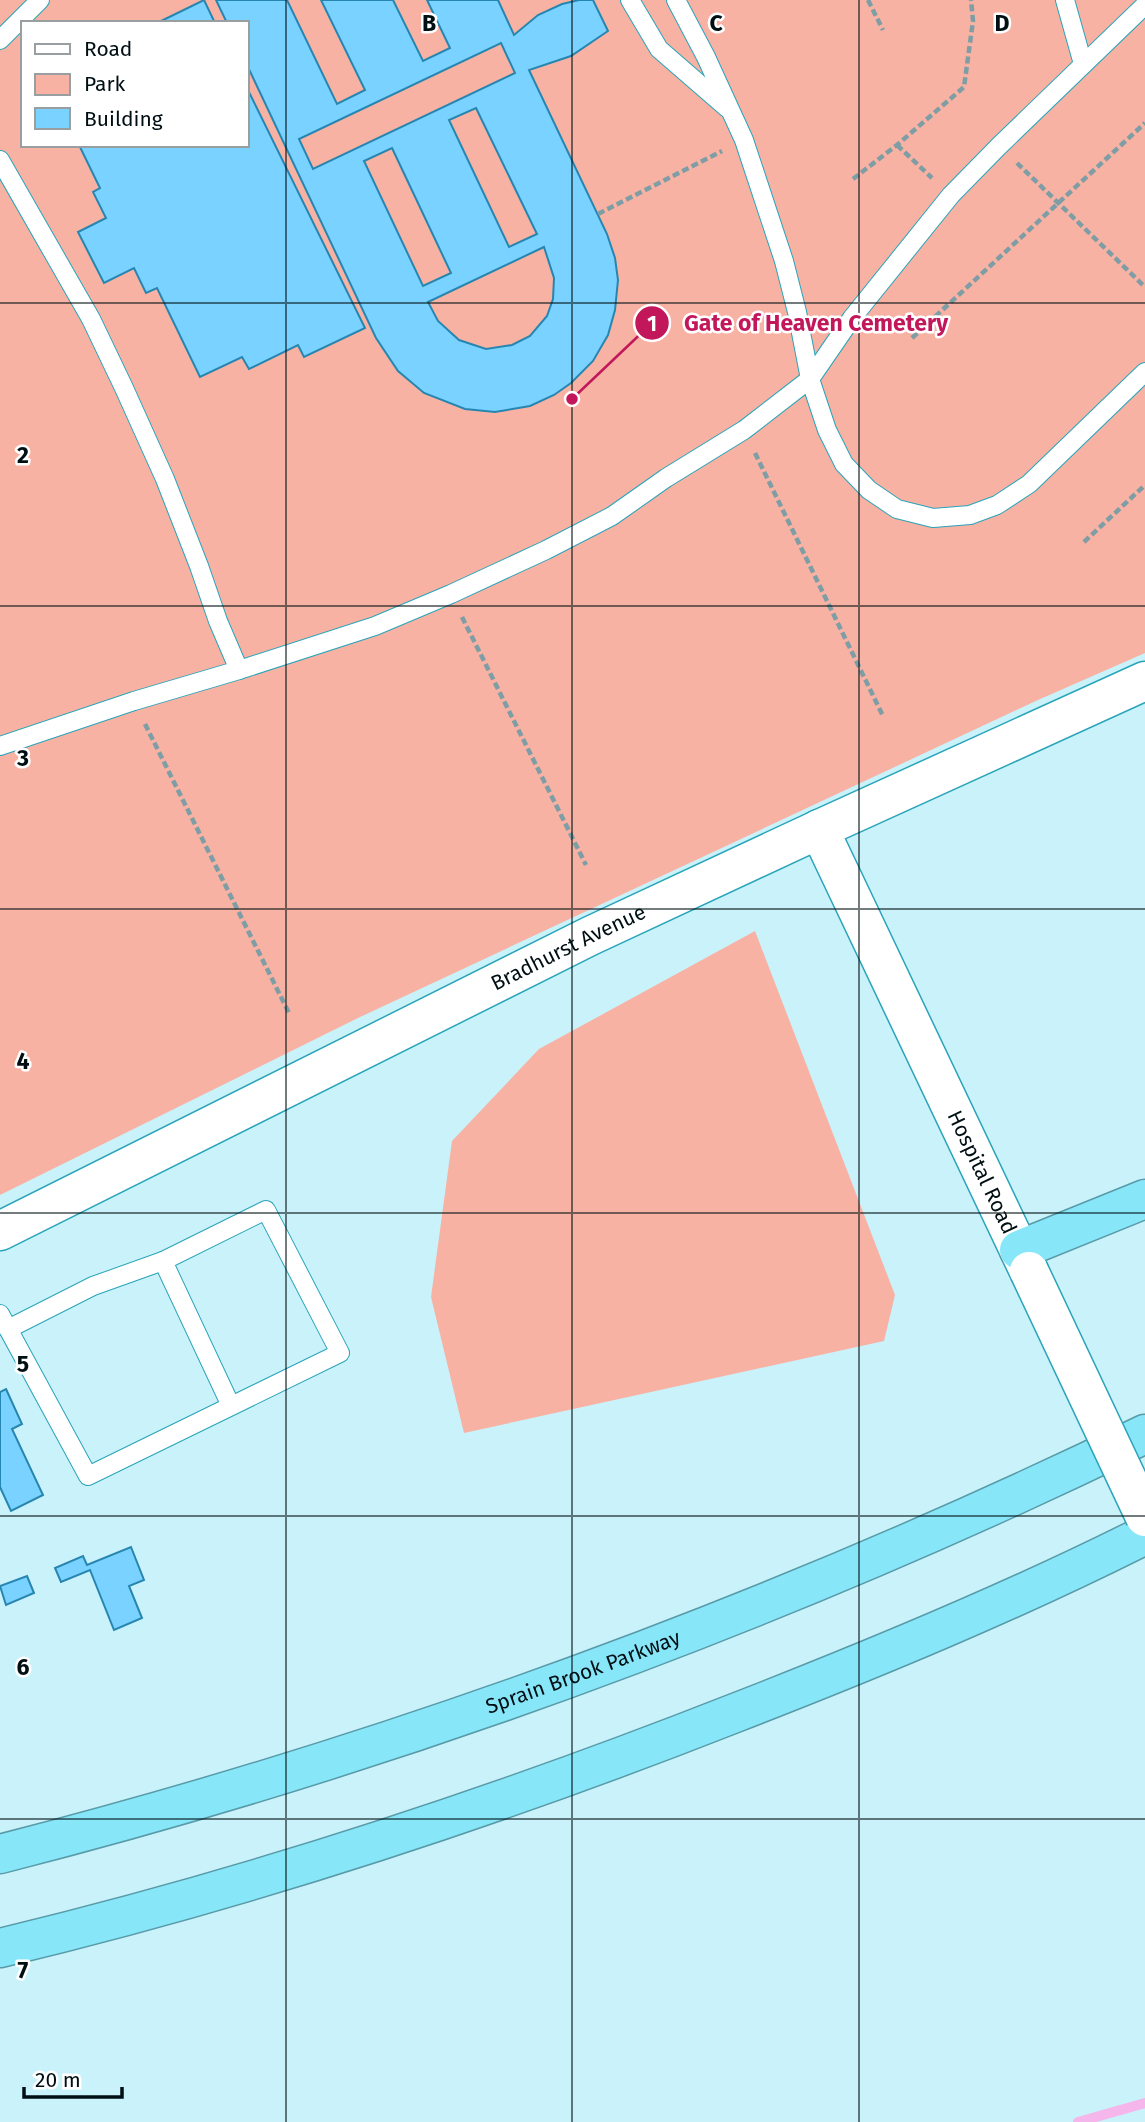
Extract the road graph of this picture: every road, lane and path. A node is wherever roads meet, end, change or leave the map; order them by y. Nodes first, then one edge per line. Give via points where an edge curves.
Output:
1 (40, 0) edge
2 (630, 0) edge
3 (676, 0) edge
4 (868, 0) edge
5 (971, 0) edge
6 (1065, 0) edge
7 (1145, 5) edge
8 (883, 30) dead end
9 (0, 40) edge
10 (1083, 64) junction
11 (731, 112) junction
12 (1145, 123) edge
13 (744, 140) junction
14 (897, 145) junction
15 (999, 146) junction
16 (0, 160) edge
17 (853, 179) dead end
18 (951, 195) junction
19 (1057, 202) junction
20 (598, 214) dead end
21 (1145, 286) edge
22 (912, 338) dead end
23 (1145, 372) edge
24 (810, 379) junction
25 (744, 430) junction
26 (1145, 485) edge
27 (1084, 542) dead end
28 (450, 594) junction
29 (239, 670) junction
30 (1145, 681) edge
31 (134, 701) junction
32 (883, 716) dead end
33 (0, 746) edge
34 (819, 829) junction
35 (586, 865) dead end
36 (289, 1013) dead end
37 (1145, 1199) edge
38 (0, 1231) edge
39 (1024, 1260) junction
40 (163, 1261) junction
41 (4, 1321) edge
42 (231, 1406) junction
43 (1145, 1434) edge
44 (1145, 1517) edge
45 (1145, 1535) edge
46 (0, 1854) edge
47 (0, 1948) edge

1 - 9 lane
2 - 11 lane via 659,49
3 - 11 lane
4 - 8 path
5 - 14 path via 973,21 964,87
6 - 10 lane
7 - 10 lane
10 - 15 lane
11 - 13 lane
12 - 19 path
13 - 20 path
13 - 24 lane via 783,261
14 - 17 path
14 - 18 path
15 - 18 lane
15 - 19 path
16 - 29 lane via 91,319 124,388
18 - 24 lane via 852,318
19 - 21 path
19 - 22 path
23 - 24 lane via 1028,484 997,505 970,515 933,518 897,509 869,490 844,464
24 - 25 lane
25 - 28 lane via 612,516
25 - 32 path
26 - 27 path
28 - 29 lane via 375,626
28 - 35 path
29 - 31 lane
30 - 34 main road, Bradhurst Avenue
31 - 33 lane
31 - 36 path
34 - 38 main road, Bradhurst Avenue via 590,936
34 - 39 main road, Hospital Road
37 - 39 highway
39 - 44 main road, Hospital Road, bridge
40 - 41 lane
40 - 42 lane
40 - 42 lane via 266,1210 340,1353
41 - 42 lane via 88,1476
43 - 46 highway, Sprain Brook Parkway via 858,1565 604,1666 312,1766
45 - 47 highway via 897,1648 562,1778 238,1884

